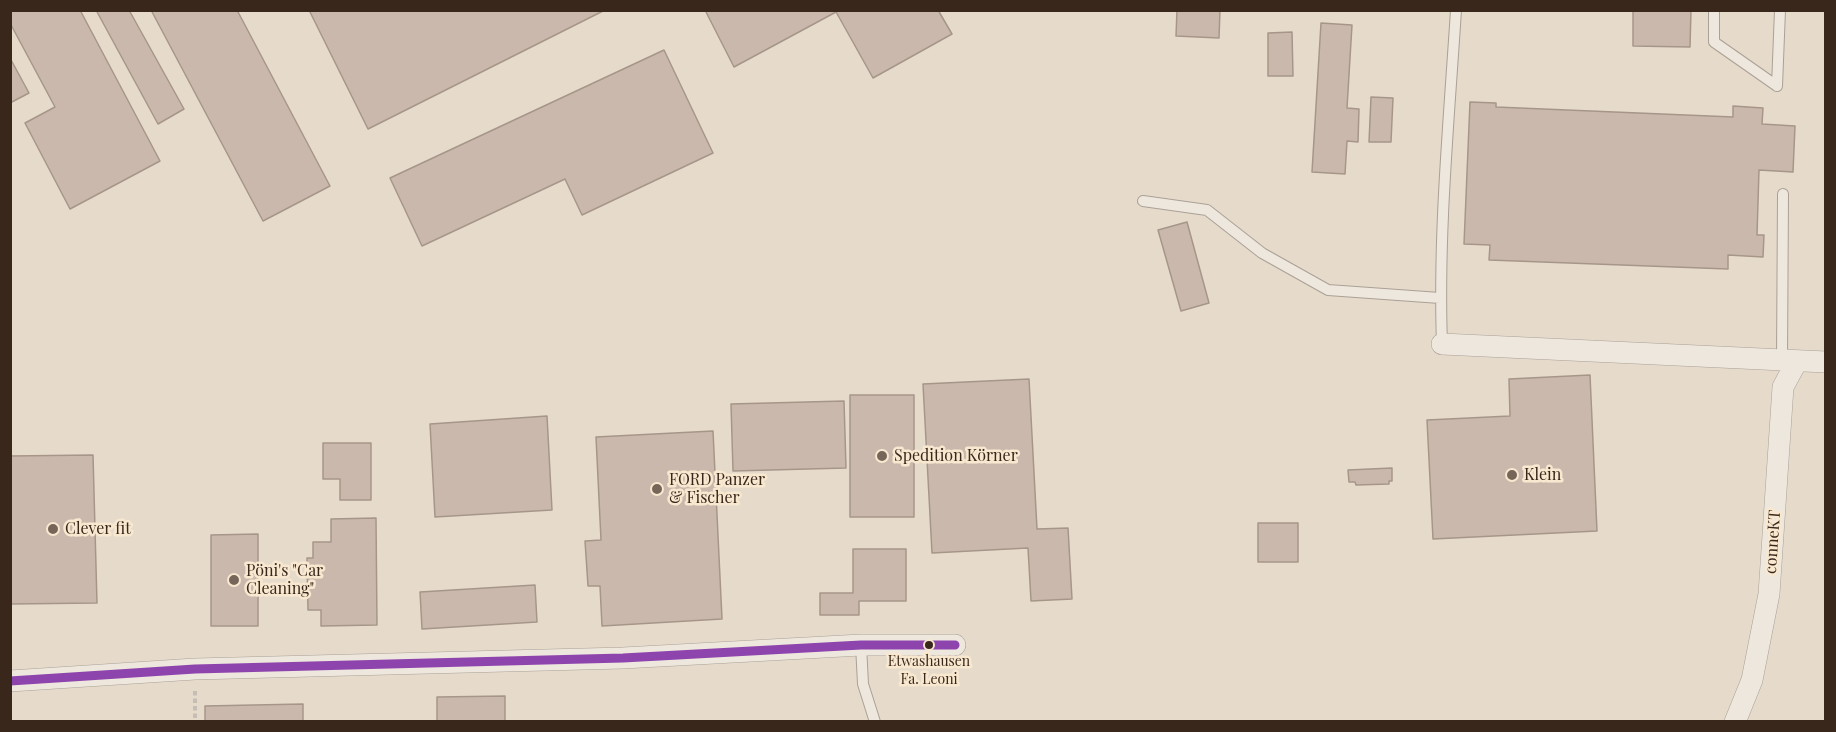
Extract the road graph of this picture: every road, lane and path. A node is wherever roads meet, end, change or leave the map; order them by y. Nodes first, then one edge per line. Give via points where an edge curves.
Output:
1 (1456, 10) edge
2 (1714, 10) edge
3 (1780, 10) edge
4 (1784, 194) dead end
5 (1143, 201) dead end
6 (1440, 298) junction
7 (1442, 344) joint
8 (1790, 360) junction
9 (1826, 362) edge
10 (861, 645) junction
11 (955, 645) dead end
12 (195, 669) junction
13 (10, 681) edge
14 (195, 722) edge
15 (875, 722) edge
16 (1735, 722) edge

1 - 6 lane
2 - 3 lane via 1714,42 1777,86
4 - 8 lane
5 - 6 lane via 1207,210 1262,253 1328,290
6 - 7 lane
7 - 8 street
8 - 9 street
8 - 16 street, conneKT via 1783,387 1769,594 1752,680
10 - 11 street
10 - 12 street via 623,658
10 - 15 lane via 863,684
12 - 13 street
12 - 14 path

